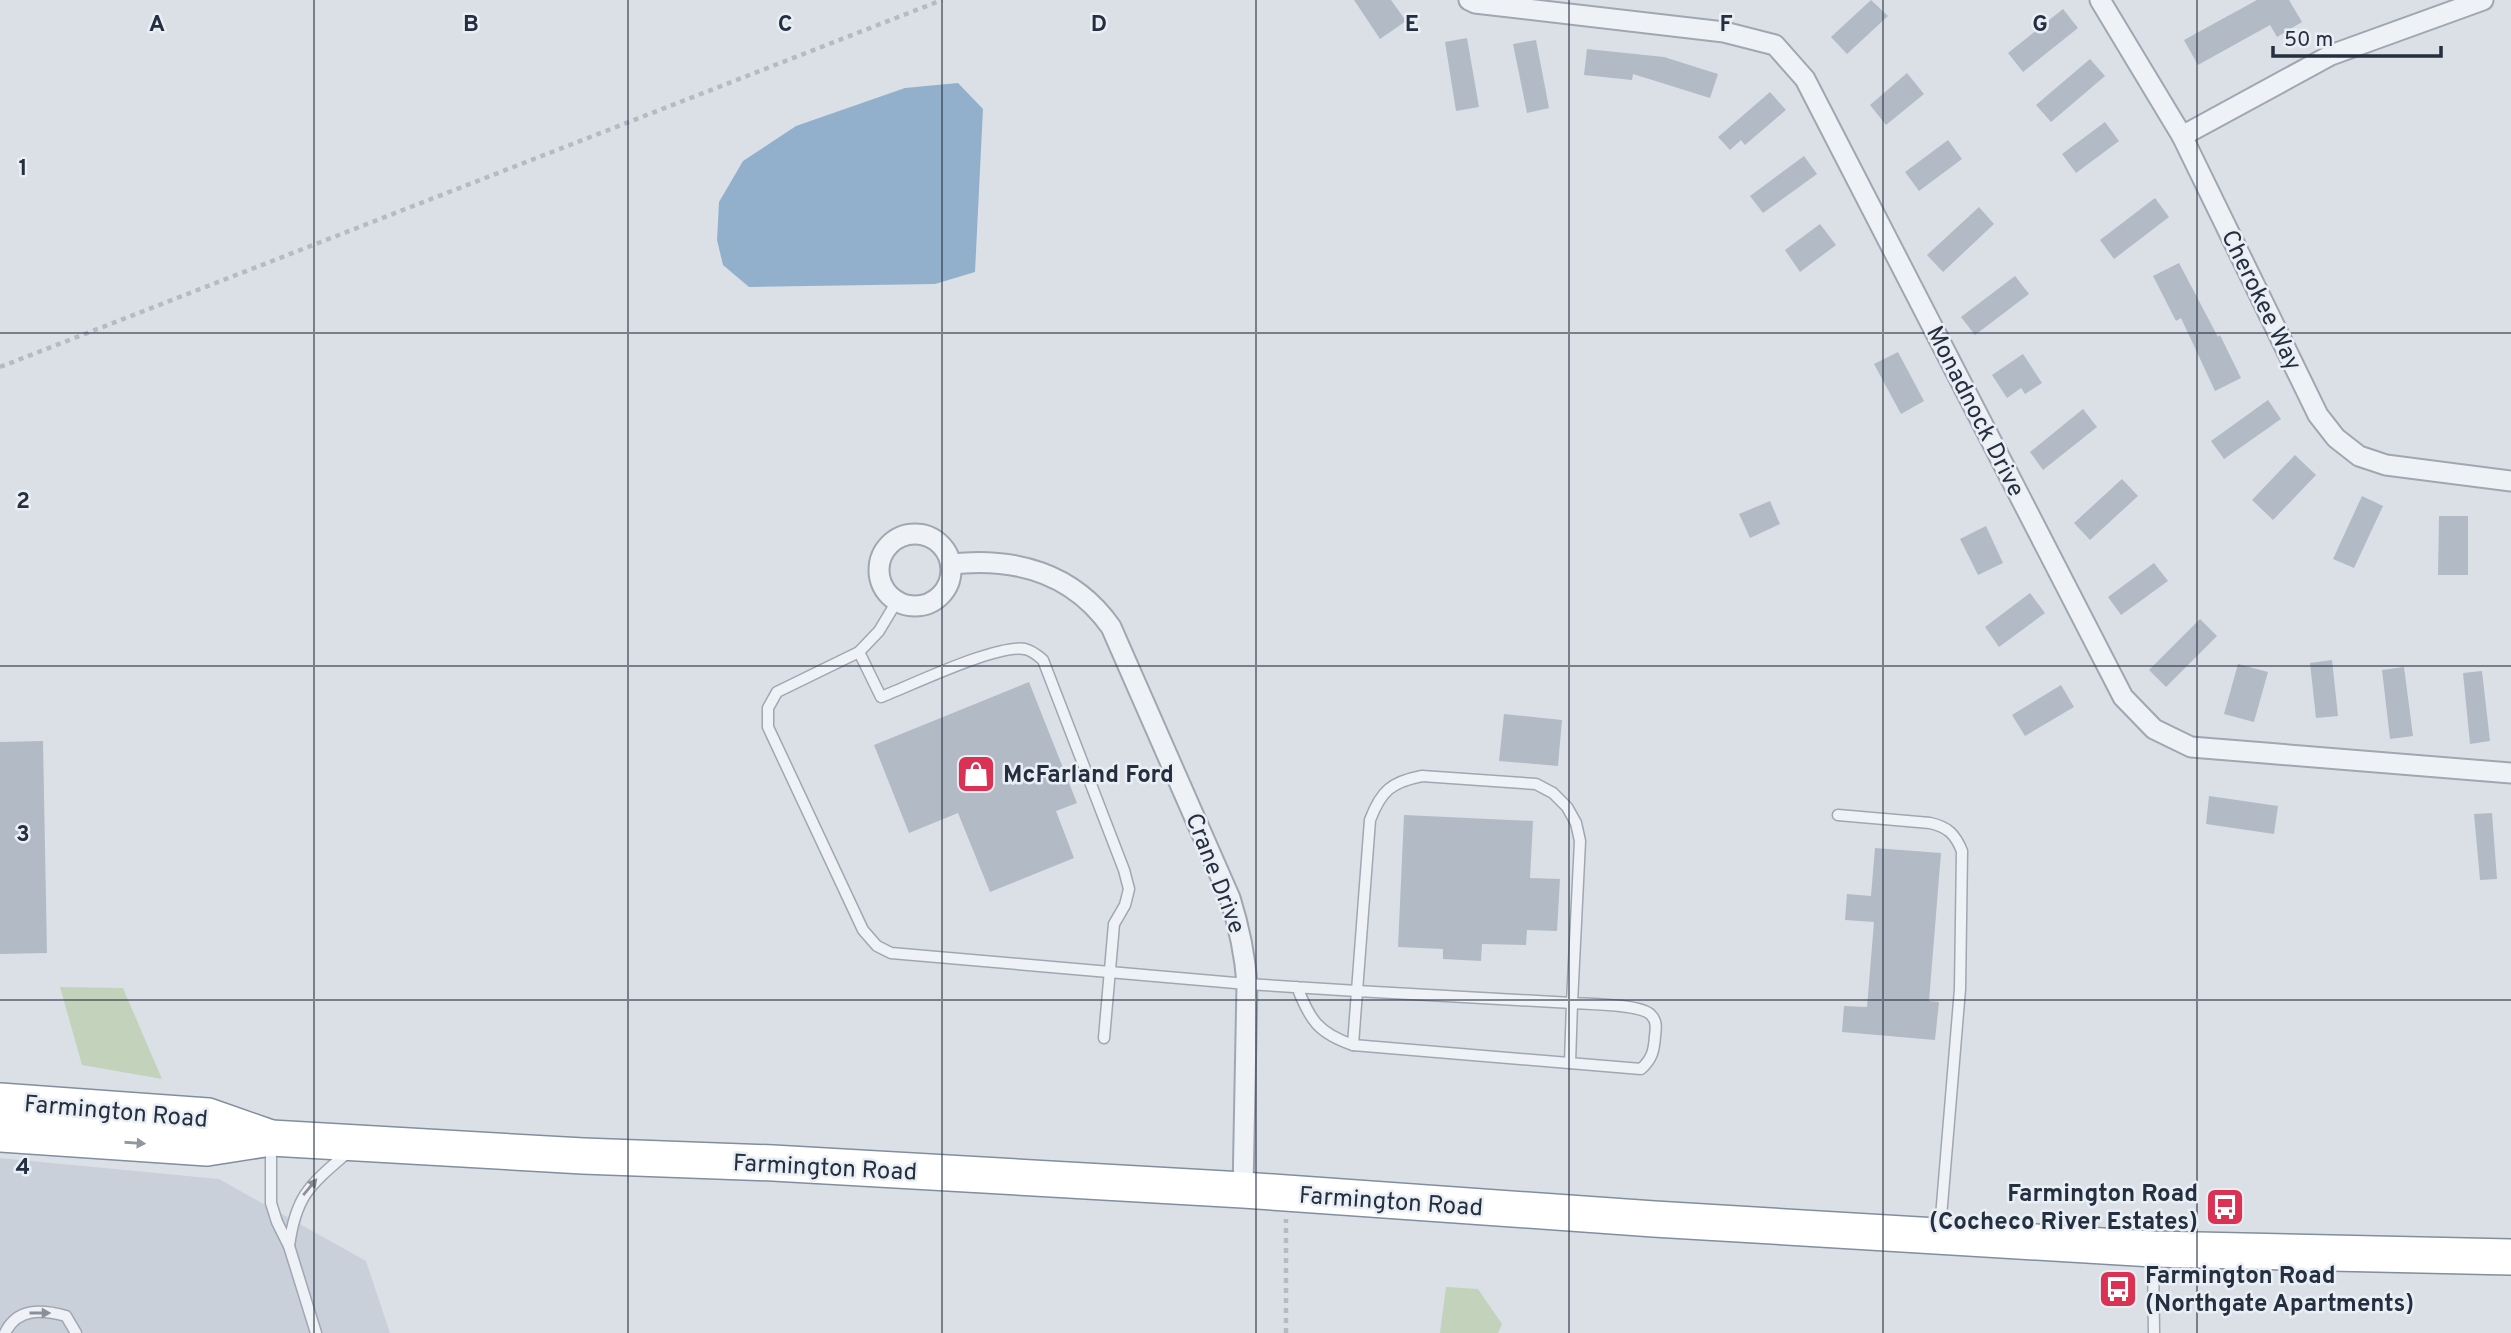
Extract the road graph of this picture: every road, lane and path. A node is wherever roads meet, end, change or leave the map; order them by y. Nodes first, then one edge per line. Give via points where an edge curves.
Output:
1 (942, 0) edge
2 (1469, 0) edge
3 (2100, 0) edge
4 (2483, 0) edge
5 (2182, 136) junction
6 (0, 367) edge
7 (2511, 481) edge
8 (951, 564) junction
9 (897, 601) junction
10 (859, 652) junction
11 (2511, 773) edge
12 (1838, 815) dead end
13 (1109, 973) junction
14 (1247, 985) junction
15 (1297, 987) junction
16 (1357, 991) junction
17 (1572, 1003) junction
18 (1104, 1038) dead end
19 (1353, 1045) junction
20 (1570, 1063) junction
21 (0, 1101) edge
22 (0, 1134) edge
23 (271, 1139) junction
24 (357, 1144) junction
25 (1243, 1191) junction
26 (1286, 1193) junction
27 (1939, 1236) junction
28 (289, 1246) junction
29 (2153, 1250) junction
30 (2511, 1257) edge
31 (5, 1333) edge
32 (76, 1333) edge
33 (316, 1333) edge
34 (1286, 1333) edge
35 (2154, 1333) edge

1 - 6 path
2 - 11 street, Monadnock Drive via 1724,32 1775,45 1805,79 2123,697 2154,729 2191,747
3 - 5 street, Cherokee Way
4 - 5 street via 2330,54
5 - 7 street, Cherokee Way via 2318,415 2336,438 2359,456 2386,465
8 - 9 street via 948,586 932,603 921,607
8 - 9 street via 931,537 897,538 881,555 878,566 882,588
8 - 14 street, Crane Drive via 1010,564 1059,580 1097,607 1111,627 1230,898 1245,953
9 - 10 lane
10 - 13 lane via 881,697 996,651 1026,649 1043,660 1129,889 1114,923
10 - 13 lane via 777,692 768,708 768,727 863,930 891,953
12 - 27 lane via 1942,826 1956,835 1962,850 1960,989
13 - 14 lane
13 - 18 lane
14 - 15 lane
14 - 25 street, Crane Drive
15 - 16 lane
15 - 19 lane via 1319,1029
16 - 17 lane
16 - 17 lane via 1370,820 1377,801 1389,788 1422,776 1536,784 1567,807 1580,841
16 - 19 lane
17 - 20 lane
17 - 20 lane via 1640,1009 1651,1014 1656,1024 1654,1049 1641,1069
19 - 20 lane
21 - 23 highway, Farmington Road via 208,1116
22 -> 23 highway, Farmington Road via 207,1148
23 - 24 highway, Farmington Road
23 - 28 lane via 271,1203
24 - 25 highway, Farmington Road
28 -> 24 lane via 296,1209 304,1194
25 - 26 highway, Farmington Road
26 - 27 highway, Farmington Road
26 - 34 path
27 - 29 highway, Farmington Road
28 - 33 lane
29 - 30 highway, Farmington Road
29 - 35 lane
31 -> 32 lane via 23,1313 65,1316

